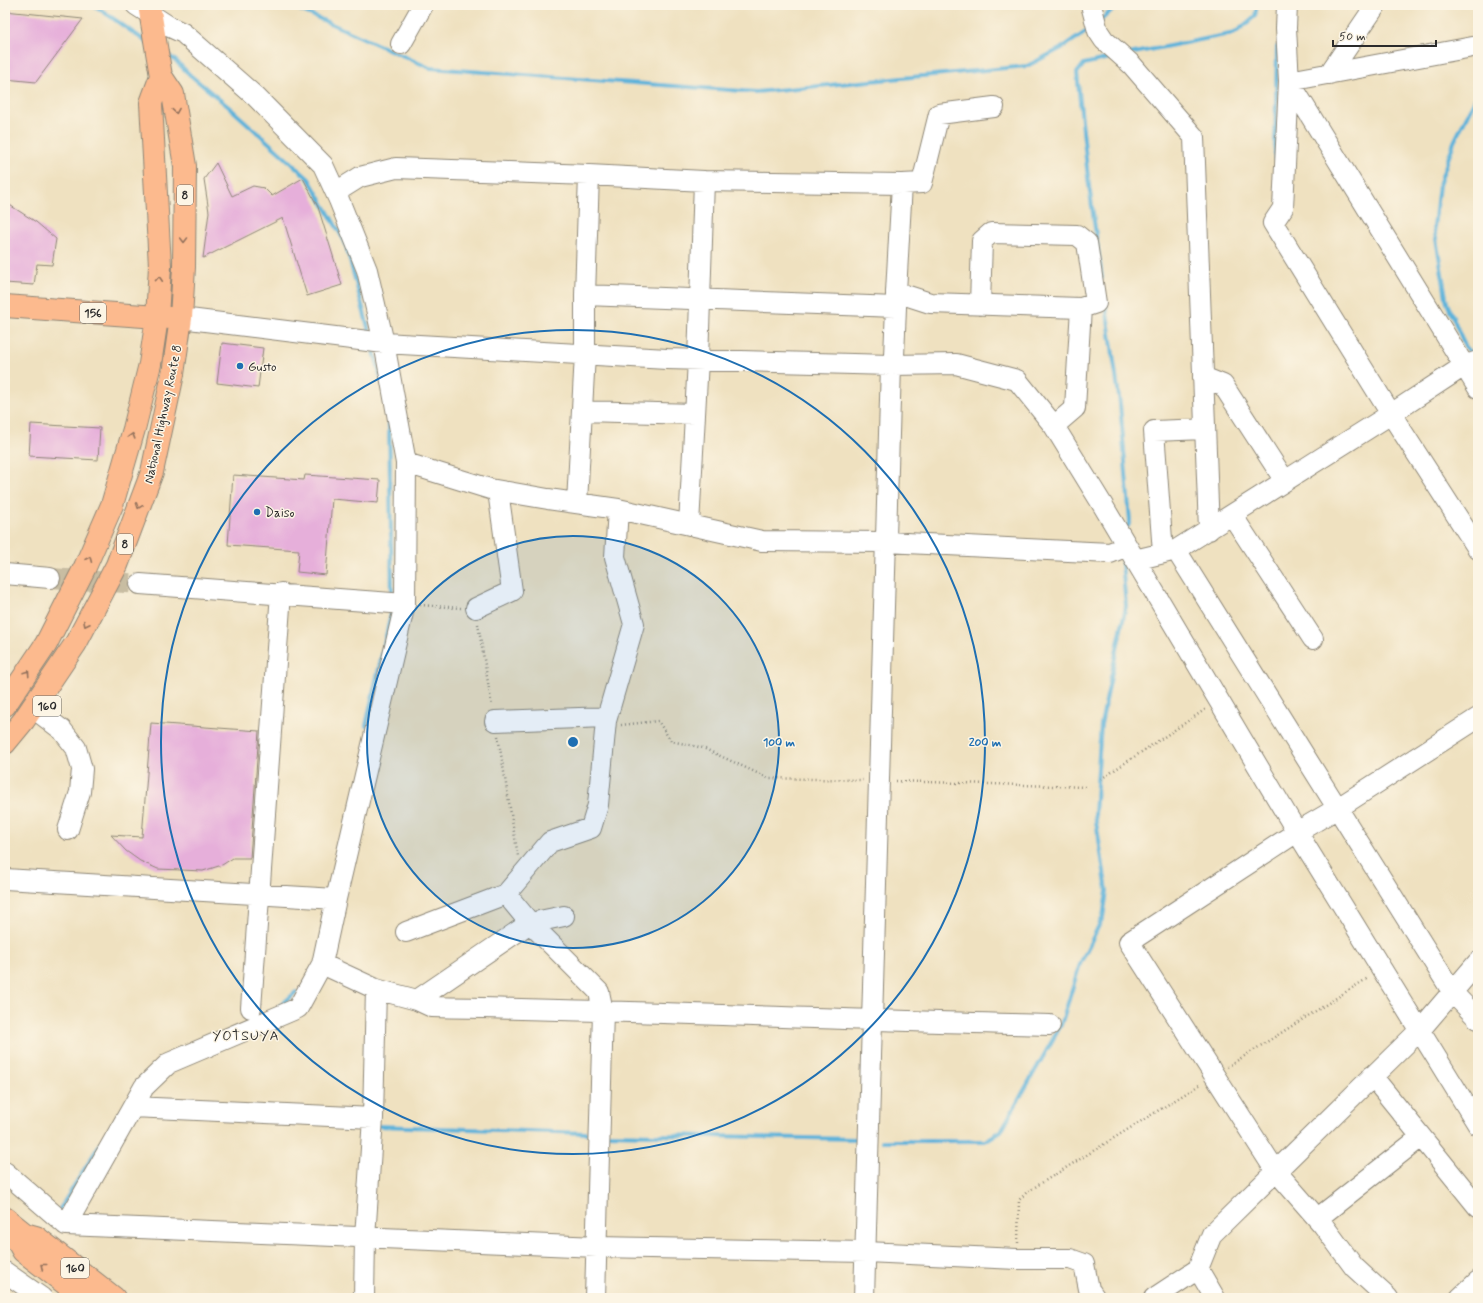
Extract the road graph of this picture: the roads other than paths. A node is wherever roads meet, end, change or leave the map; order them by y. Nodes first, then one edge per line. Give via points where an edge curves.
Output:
1 (424, 5) edge
2 (1287, 5) edge
3 (1376, 5) edge
4 (146, 8) edge
5 (1094, 17) edge
6 (401, 44) dead end
7 (1478, 46) edge
8 (158, 59) junction
9 (1328, 74) junction
10 (1289, 81) junction
11 (994, 107) dead end
12 (589, 174) junction
13 (704, 181) junction
14 (902, 184) junction
15 (336, 192) junction
16 (585, 295) junction
17 (699, 299) junction
18 (896, 300) junction
19 (980, 305) junction
20 (5, 306) edge
21 (1081, 308) junction
22 (157, 318) junction
23 (181, 318) junction
24 (375, 342) junction
25 (585, 354) junction
26 (698, 360) junction
27 (1471, 364) edge
28 (892, 365) junction
29 (1203, 377) junction
30 (1478, 388) edge
31 (1396, 410) junction
32 (582, 411) junction
33 (695, 414) junction
34 (1054, 426) junction
35 (1205, 429) junction
36 (406, 463) junction
37 (1286, 481) junction
38 (498, 491) junction
39 (577, 503) junction
40 (618, 509) junction
41 (1232, 515) junction
42 (689, 525) junction
43 (1209, 530) junction
44 (886, 542) junction
45 (1478, 549) edge
46 (1169, 552) junction
47 (1131, 553) junction
48 (5, 574) edge
49 (50, 578) tunnel mouth
50 (140, 584) tunnel mouth
51 (281, 594) junction
52 (405, 604) junction
53 (476, 608) dead end
54 (1313, 640) dead end
55 (76, 643) junction
56 (5, 705) edge
57 (41, 714) junction
58 (1478, 718) edge
59 (495, 722) dead end
60 (607, 722) junction
61 (5, 743) edge
62 (5, 760) edge
63 (1338, 808) junction
64 (68, 830) dead end
65 (1297, 832) junction
66 (5, 879) edge
67 (259, 894) junction
68 (506, 894) junction
69 (330, 899) junction
70 (564, 916) dead end
71 (530, 923) junction
72 (406, 932) dead end
73 (1478, 962) edge
74 (322, 964) junction
75 (376, 988) junction
76 (1452, 993) junction
77 (417, 1000) junction
78 (251, 1008) dead end
79 (602, 1011) junction
80 (1478, 1019) edge
81 (873, 1021) junction
82 (1050, 1025) dead end
83 (1420, 1030) junction
84 (1372, 1076) junction
85 (132, 1107) junction
86 (373, 1118) junction
87 (1478, 1125) edge
88 (1421, 1137) junction
89 (1275, 1170) junction
90 (5, 1172) edge
91 (1478, 1207) edge
92 (5, 1208) edge
93 (5, 1218) edge
94 (1318, 1218) junction
95 (66, 1225) junction
96 (5, 1232) edge
97 (365, 1238) junction
98 (21, 1243) edge
99 (597, 1247) junction
100 (866, 1252) junction
101 (1198, 1269) junction
102 (5, 1272) edge
103 (1478, 1281) edge
104 (42, 1298) edge
105 (84, 1298) edge
106 (114, 1298) edge
107 (364, 1298) edge
108 (595, 1298) edge
109 (864, 1298) edge
110 (1095, 1298) edge
111 (1154, 1298) edge
112 (1216, 1298) edge
113 (1388, 1298) edge
114 (1460, 1298) edge

1 - 6 street
2 - 10 street
3 - 9 street
4 - 8 highway, National Highway Route 8 / 8
4 - 15 street via 170,27 183,33 256,97 323,165
5 - 29 street via 1104,40 1132,65 1194,137
7 - 9 street
22 -> 8 highway, National Highway Route 8 / 8 via 160,266 151,103
8 -> 23 highway, National Highway Route 8 / 8 via 173,94 185,166
9 - 10 street
10 - 27 street
10 - 31 street via 1283,208 1273,223
11 - 14 street via 939,114 922,184
12 - 13 street
12 - 15 street via 396,168 360,177
12 - 16 street
13 - 14 street
13 - 17 street
14 - 18 street
15 - 24 street via 367,270
16 - 17 street
16 - 25 street
17 - 18 street
17 - 26 street
18 - 19 street
18 - 28 street
19 - 21 street
19 - 21 street via 982,241 991,233 1077,235 1087,243 1096,303
20 - 22 highway, 156
21 - 34 street via 1075,408
22 - 23 highway, 156
56 -> 22 highway, National Highway Route 8 / 8 via 46,644 85,567 112,504 150,364
23 - 24 street
23 -> 55 highway, National Highway Route 8 / 8 via 173,374 152,472 117,565
24 - 25 street
24 - 36 street
25 - 26 street
25 - 32 street
26 - 28 street
26 - 33 street
27 - 30 street
27 - 31 street
28 - 34 street via 956,364 1017,380
28 - 44 street
29 - 35 street
29 - 37 street via 1223,385
31 - 37 street
31 - 45 street
32 - 33 street
32 - 39 street
33 - 42 street
34 - 47 street
35 - 43 street
35 - 46 street via 1154,431
36 - 38 street
36 - 52 street
37 - 41 street
38 - 39 street
38 - 53 street via 512,591
39 - 40 street
40 - 42 street
40 - 60 street via 615,557 634,624
41 - 43 street
41 - 54 street
42 - 44 street via 762,541
43 - 46 street
44 - 47 street
44 - 81 street
46 - 47 street
46 - 63 street
47 - 65 street
48 - 49 street
50 - 51 street
51 - 52 street
51 - 67 street
52 - 69 street
55 - 57 highway, 160 via 57,692
55 - 61 highway, National Highway Route 8 / 8 via 24,720
57 - 62 highway, 160
57 - 64 street via 62,730 76,748 82,769 80,792
58 - 63 street
59 - 60 street
60 - 68 street via 598,805 591,828 550,842
63 - 65 street
63 - 76 street
65 - 83 street
65 - 89 street via 1128,942
66 - 67 street
67 - 69 street
67 - 78 street
68 - 71 street
68 - 72 street
69 - 74 street
70 - 71 street
71 - 77 street
71 - 79 street via 599,992
73 - 76 street
74 - 75 street
74 - 85 street via 298,1008 169,1063 144,1087
75 - 77 street
75 - 86 street
76 - 80 street
76 - 83 street
77 - 79 street via 432,1007
79 - 81 street
79 - 99 street
81 - 82 street
81 - 100 street
83 - 84 street
83 - 87 street
84 - 88 street
84 - 89 street
85 - 86 street
85 - 95 street
86 - 97 street
88 - 91 street
88 - 94 street
89 - 94 street
89 - 101 street via 1212,1234
90 - 95 street
92 - 98 highway, 160 via 31,1229
93 - 98 highway, 160 via 26,1234
94 - 113 street via 1354,1267
95 - 97 street
96 - 98 highway, 160
97 - 99 street
97 - 107 street
105 -> 98 highway, 160
98 - 106 highway, 160
99 - 100 street
99 - 108 street
100 - 109 street
100 - 110 street via 1070,1259 1084,1264 1089,1289
101 - 111 street
101 - 112 street
102 - 104 street
103 - 114 street

